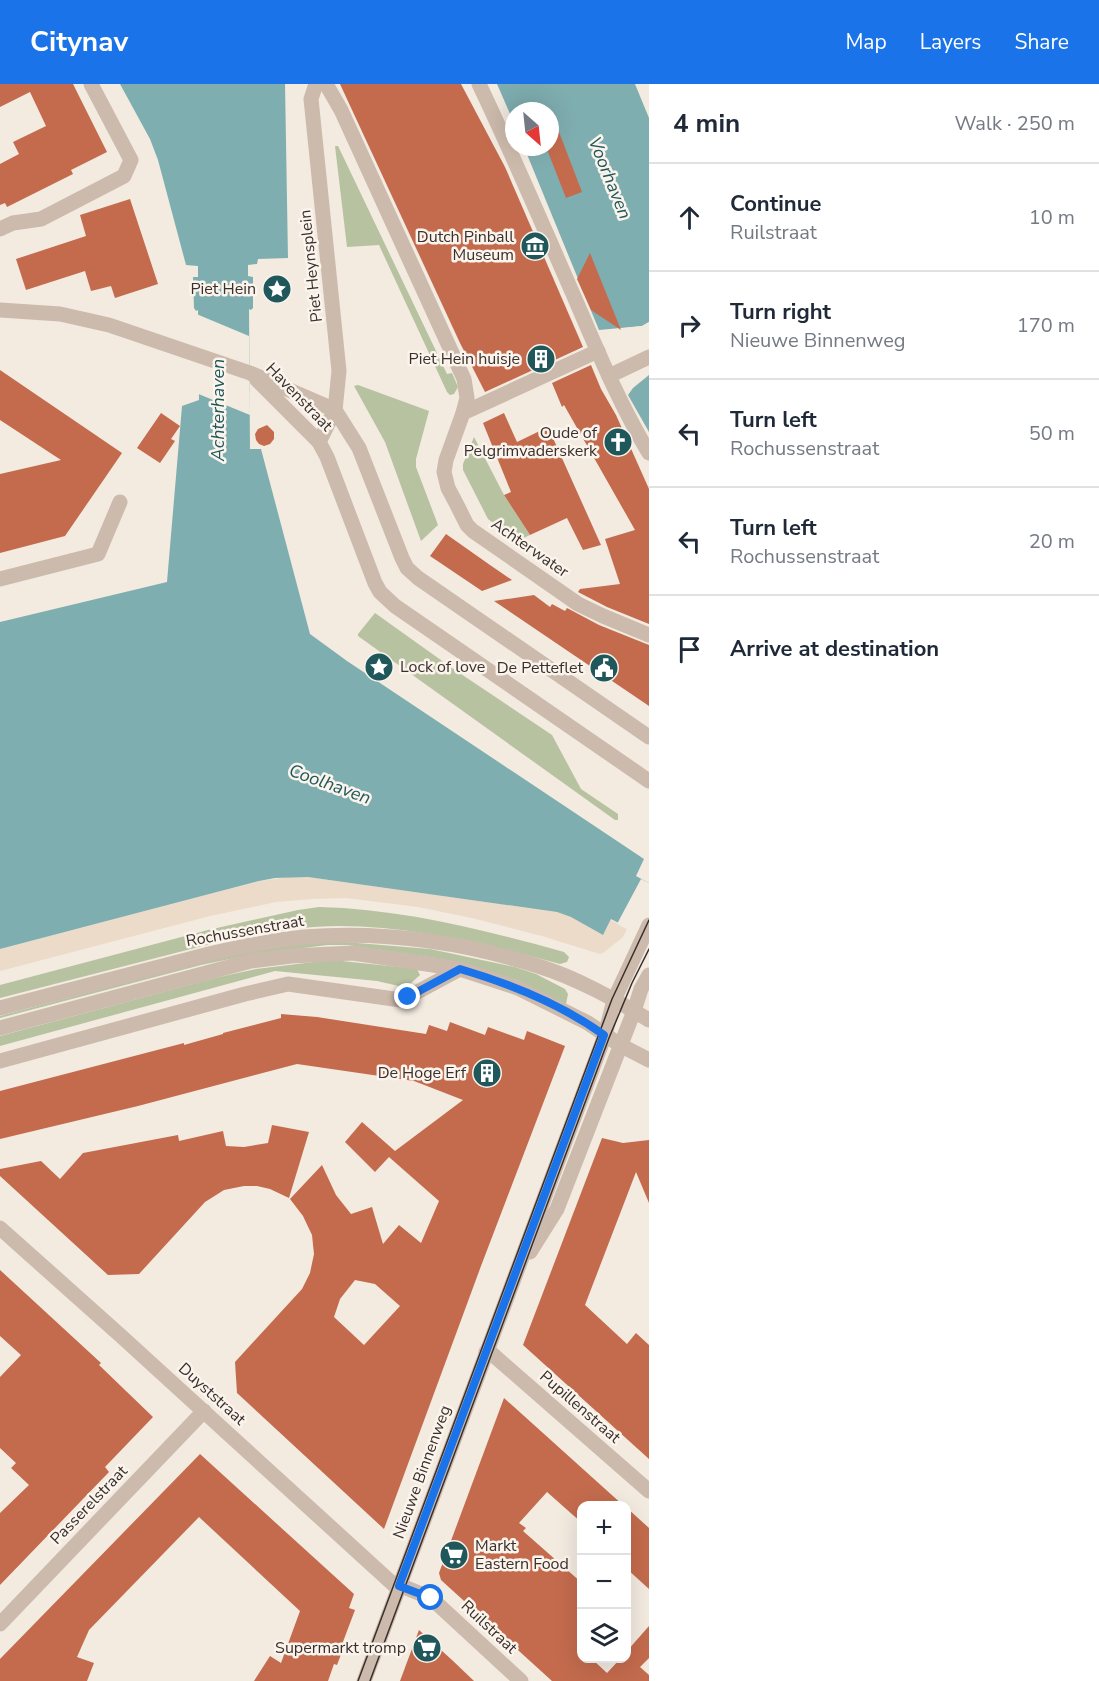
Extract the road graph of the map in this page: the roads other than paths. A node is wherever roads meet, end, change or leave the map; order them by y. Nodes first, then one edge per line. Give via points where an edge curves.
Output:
1 (91, 84) edge
2 (316, 84) edge
3 (326, 84) edge
4 (479, 84) edge
5 (0, 229) edge
6 (0, 310) edge
7 (598, 351) junction
8 (649, 357) edge
9 (250, 373) junction
10 (609, 376) junction
11 (335, 410) junction
12 (463, 413) junction
13 (320, 442) junction
14 (649, 453) edge
15 (120, 502) dead end
16 (0, 579) edge
17 (649, 634) edge
18 (649, 737) edge
19 (649, 781) edge
20 (646, 931) edge
21 (460, 969) junction
22 (649, 975) edge
23 (614, 1000) junction
24 (0, 1008) edge
25 (634, 1011) junction
26 (649, 1020) edge
27 (0, 1028) edge
28 (604, 1035) junction
29 (620, 1045) junction
30 (649, 1060) edge
31 (0, 1061) edge
32 (0, 1228) edge
33 (514, 1276) junction
34 (486, 1352) junction
35 (204, 1411) junction
36 (649, 1491) edge
37 (399, 1586) junction
38 (0, 1624) edge
39 (364, 1681) edge
40 (521, 1681) edge

1 - 5 street via 131,160 124,176 41,219 13,222
2 - 11 street, Piet Heynsplein via 311,99 339,371
3 - 12 street via 464,379 467,398
4 - 7 street
6 - 9 street via 60,314 109,325
7 - 10 street
7 - 12 street
8 - 10 street
9 - 11 street, Havenstraat
9 - 13 street, Havenstraat
10 - 14 street
11 - 13 street, Piet Heynsplein
11 - 18 street, Havenstraat via 356,441 407,568
12 - 17 street, Achterwater via 444,472 448,488 472,531 578,604
13 - 19 street, Havenstraat via 371,574 384,596
15 - 16 street via 98,554
20 - 23 street, Nieuwe Binnenweg
21 - 27 street, Rochussenstraat via 353,953 251,961
21 - 28 street, Rochussenstraat via 519,988
21 - 31 street via 401,1000 288,984
22 - 25 street, Nieuwe Binnenweg
23 - 24 street, Rochussenstraat via 539,966 467,948 361,935 243,946
23 - 25 street, Rochussenstraat
23 - 28 street, Nieuwe Binnenweg
25 - 26 street, Rochussenstraat
25 - 29 street, Nieuwe Binnenweg
28 - 29 street, Rochussenstraat
28 - 33 street, Nieuwe Binnenweg
29 - 30 street, Rochussenstraat
29 - 33 street, Nieuwe Binnenweg via 557,1209
32 - 35 street, Duyststraat
33 - 34 street, Nieuwe Binnenweg
34 - 36 street, Pupillenstraat
34 - 37 street, Nieuwe Binnenweg
35 - 37 street, Duyststraat
35 - 38 street, Passerelstraat
37 - 39 street, Nieuwe Binnenweg
37 - 40 street, Ruilstraat via 431,1598

